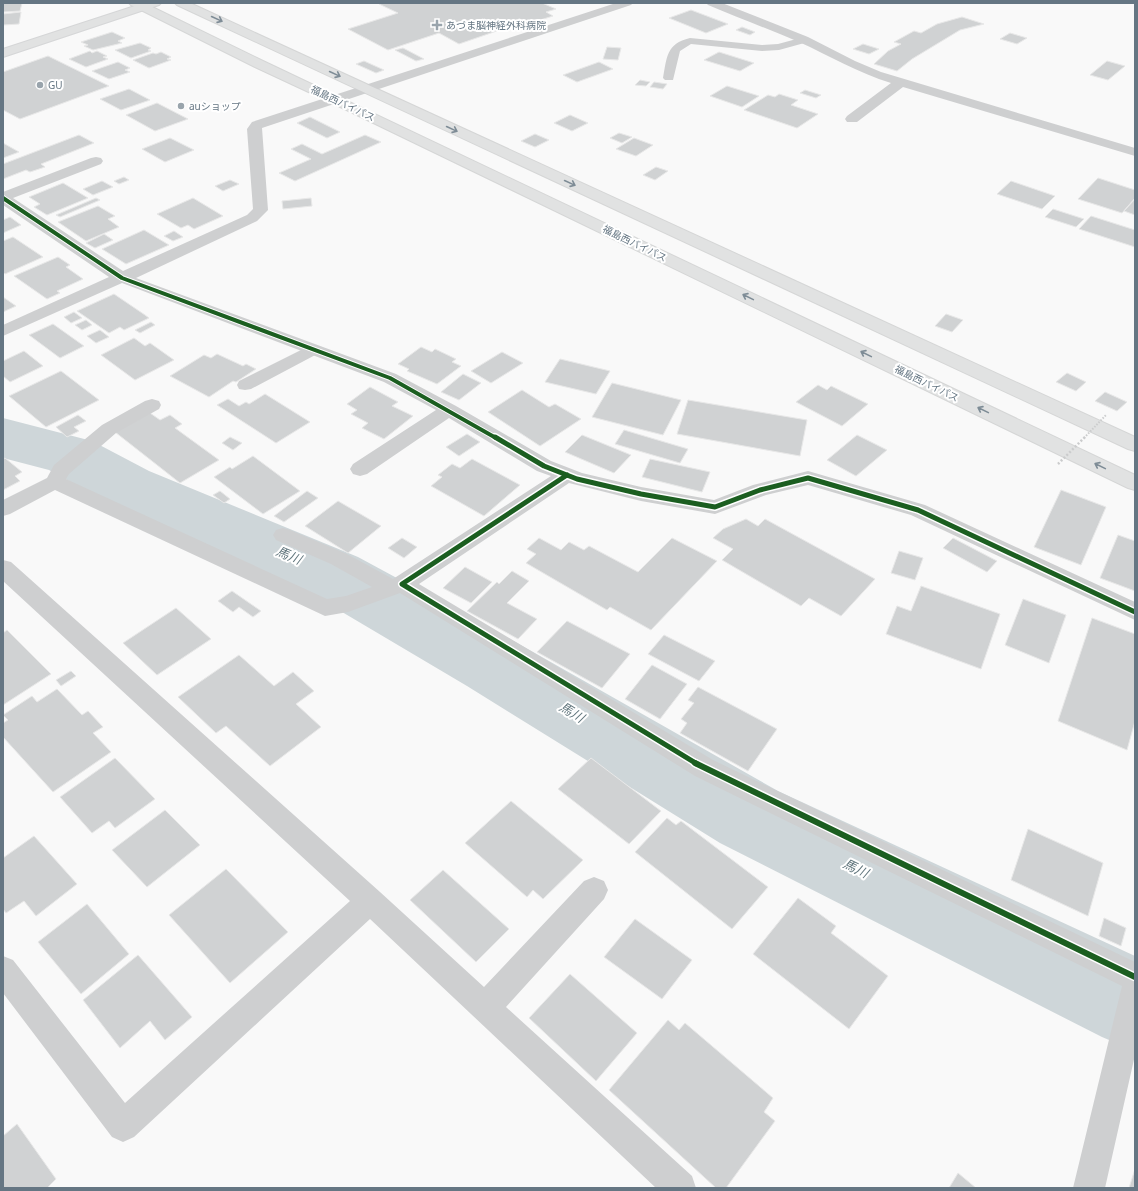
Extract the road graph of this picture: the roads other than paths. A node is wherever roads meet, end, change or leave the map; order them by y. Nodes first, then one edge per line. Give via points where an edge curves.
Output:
1 (181, 3) edge
2 (627, 3) edge
3 (712, 3) edge
4 (145, 4) edge
5 (804, 40) junction
6 (3, 53) edge
7 (669, 78) dead end
8 (901, 82) junction
9 (365, 88) junction
10 (335, 99) junction
11 (852, 119) dead end
12 (1135, 152) edge
13 (96, 161) dead end
14 (7, 204) edge
15 (122, 278) junction
16 (3, 331) edge
17 (313, 350) junction
18 (245, 385) dead end
19 (152, 405) dead end
20 (449, 410) junction
21 (1135, 445) edge
22 (360, 469) dead end
23 (567, 475) junction
24 (58, 476) junction
25 (1135, 483) edge
26 (3, 509) edge
27 (283, 535) dead end
28 (3, 568) edge
29 (393, 588) junction
30 (1135, 612) edge
31 (594, 890) dead end
32 (370, 901) junction
33 (3, 970) edge
34 (1135, 977) edge
35 (1133, 1000) edge
36 (485, 1008) junction
37 (680, 1188) edge
38 (1089, 1188) edge

1 -> 9 main road, 福島西バイパス
2 - 9 street
3 - 5 street
4 - 6 main road
4 - 10 main road, 福島西バイパス via 259,64
5 - 7 lane via 779,47 762,48 690,41 676,48
5 - 8 street via 851,64
8 - 11 street
8 - 12 street
9 - 10 street
9 -> 21 main road, 福島西バイパス
10 - 15 street via 257,125 254,129 261,210 252,218
25 -> 10 main road, 福島西バイパス
13 - 14 street
14 - 15 street
15 - 16 street
15 - 17 street
17 - 18 lane
17 - 20 street via 390,378
19 - 24 street via 109,429
20 - 22 street
20 - 23 street via 544,466
23 - 29 street
23 - 30 street via 641,494 715,507 760,490 808,478 918,510
24 - 26 street
24 - 29 street via 325,608 348,604
27 - 29 street via 339,559
28 - 32 street
29 - 34 street via 704,768
31 - 36 street
32 - 33 street via 123,1126
32 - 36 street
35 - 38 street
36 - 37 street

